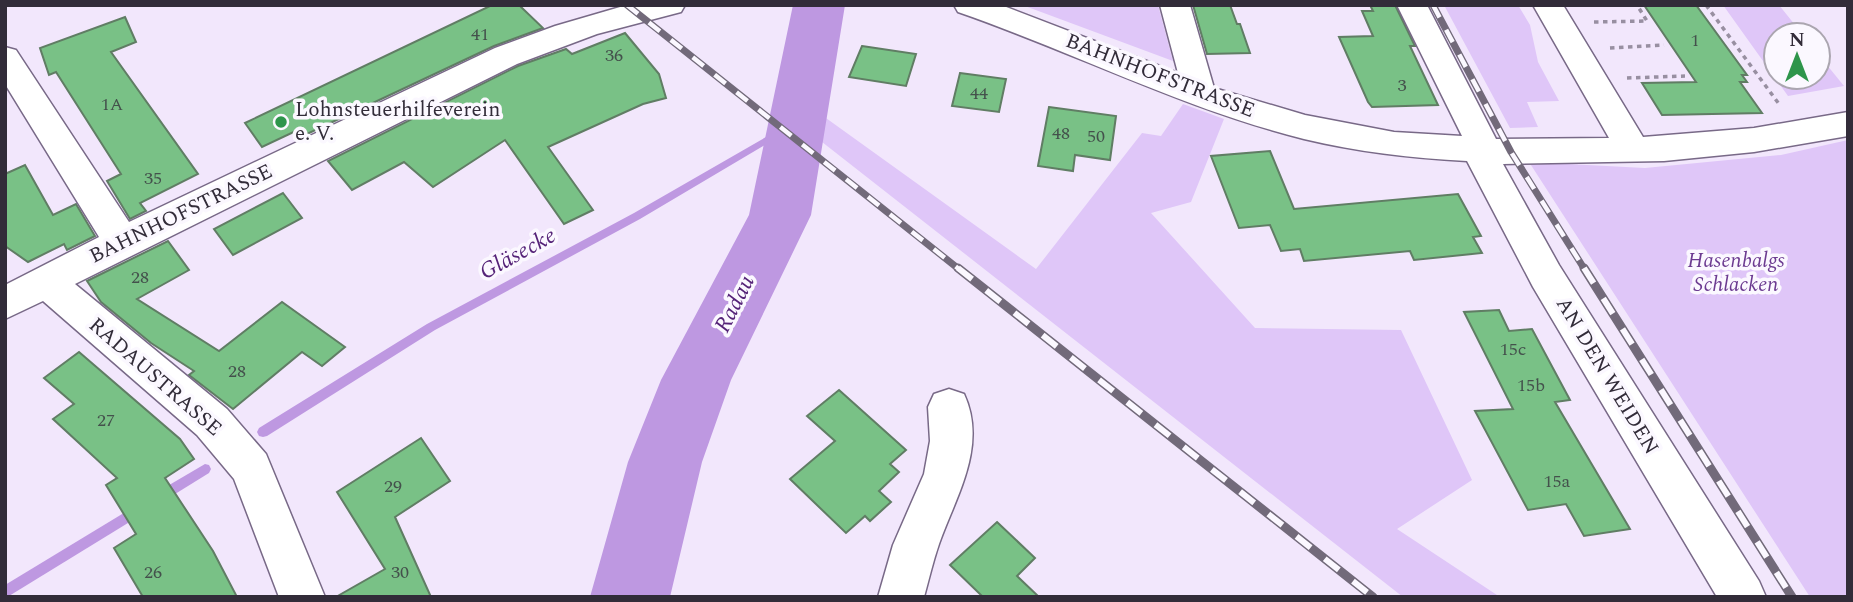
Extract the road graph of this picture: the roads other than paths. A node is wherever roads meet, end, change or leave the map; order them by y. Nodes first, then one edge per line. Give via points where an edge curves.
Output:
1 (969, 5) edge
2 (1175, 5) edge
3 (1412, 5) edge
4 (664, 6) edge
5 (1553, 14) edge
6 (5, 58) edge
7 (1200, 95) junction
8 (1844, 124) edge
9 (1633, 150) junction
10 (1479, 151) junction
11 (122, 242) junction
12 (46, 282) junction
13 (5, 303) edge
14 (949, 407) dead end
15 (302, 597) edge
16 (901, 597) edge
17 (1743, 597) edge

1 - 7 street, BAHNHOFSTRASSE
2 - 7 street
3 - 10 street, AN DEN WEIDEN via 1479,134
4 - 11 street, BAHNHOFSTRASSE via 557,35 506,57
5 - 9 street
6 - 11 street
7 - 10 street, BAHNHOFSTRASSE via 1304,127 1394,144
8 - 9 street, BAHNHOFSTRASSE via 1754,140
9 - 10 street, BAHNHOFSTRASSE
10 - 17 street, AN DEN WEIDEN via 1553,288
11 - 12 street, BAHNHOFSTRASSE
12 - 13 street, BAHNHOFSTRASSE
12 - 15 street, RADAUSTRASSE via 212,422 251,468
14 - 16 street via 951,441 946,474 916,545

